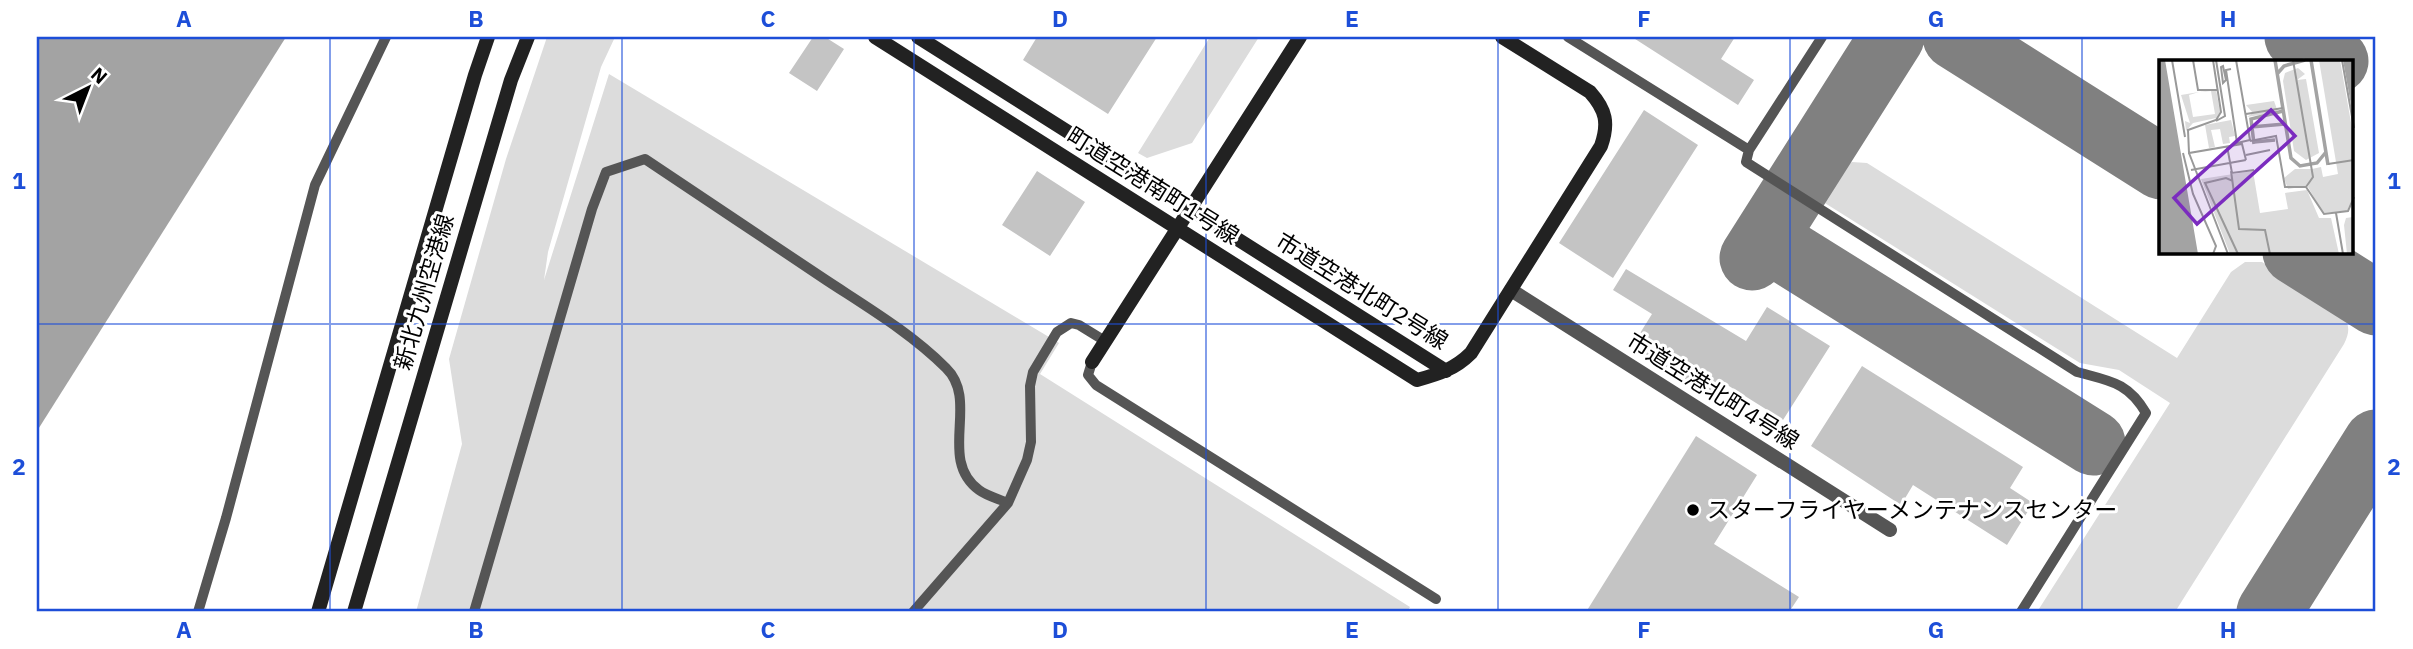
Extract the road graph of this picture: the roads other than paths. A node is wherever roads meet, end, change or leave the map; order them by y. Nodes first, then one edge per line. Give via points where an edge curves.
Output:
1 (386, 37) edge
2 (488, 37) edge
3 (528, 37) edge
4 (875, 37) edge
5 (918, 37) edge
6 (1300, 37) edge
7 (1502, 37) edge
8 (1568, 37) edge
9 (1822, 37) edge
10 (1749, 150) junction
11 (1189, 210) junction
12 (1177, 229) junction
13 (1511, 290) junction
14 (1105, 341) junction
15 (1092, 362) joint
16 (1446, 372) junction
17 (1008, 503) junction
18 (1890, 530) dead end
19 (1436, 598) dead end
20 (198, 612) edge
21 (318, 612) edge
22 (354, 612) edge
23 (474, 612) edge
24 (913, 612) edge
25 (2021, 612) edge

1 - 20 lane via 315,185
2 - 21 street, 新北九州空港線
3 - 22 street, 新北九州空港線 via 507,93
4 - 12 street, 町道空港南町1号線
5 - 11 street, 市道空港北町2号線
6 - 11 street
7 - 13 street, 市道空港北町2号線 via 1590,92 1606,116 1601,146
8 - 10 lane
9 - 10 lane
10 - 25 lane via 1746,162 1793,193 2077,372 2115,382 2136,395 2146,413
11 - 12 street
11 - 16 street, 市道空港北町2号線
12 - 14 street
12 - 16 street, 町道空港南町1号線 via 1417,380
13 - 16 street, 市道空港北町2号線 via 1471,353
13 - 18 street, 市道空港北町4号線
14 - 15 street
14 - 17 lane via 1070,323 1057,332 1033,372 1031,442
15 - 19 lane via 1088,375 1096,385
17 - 23 lane via 981,492 961,467 961,407 948,370 892,324 645,159 607,172 592,209
17 - 24 lane

